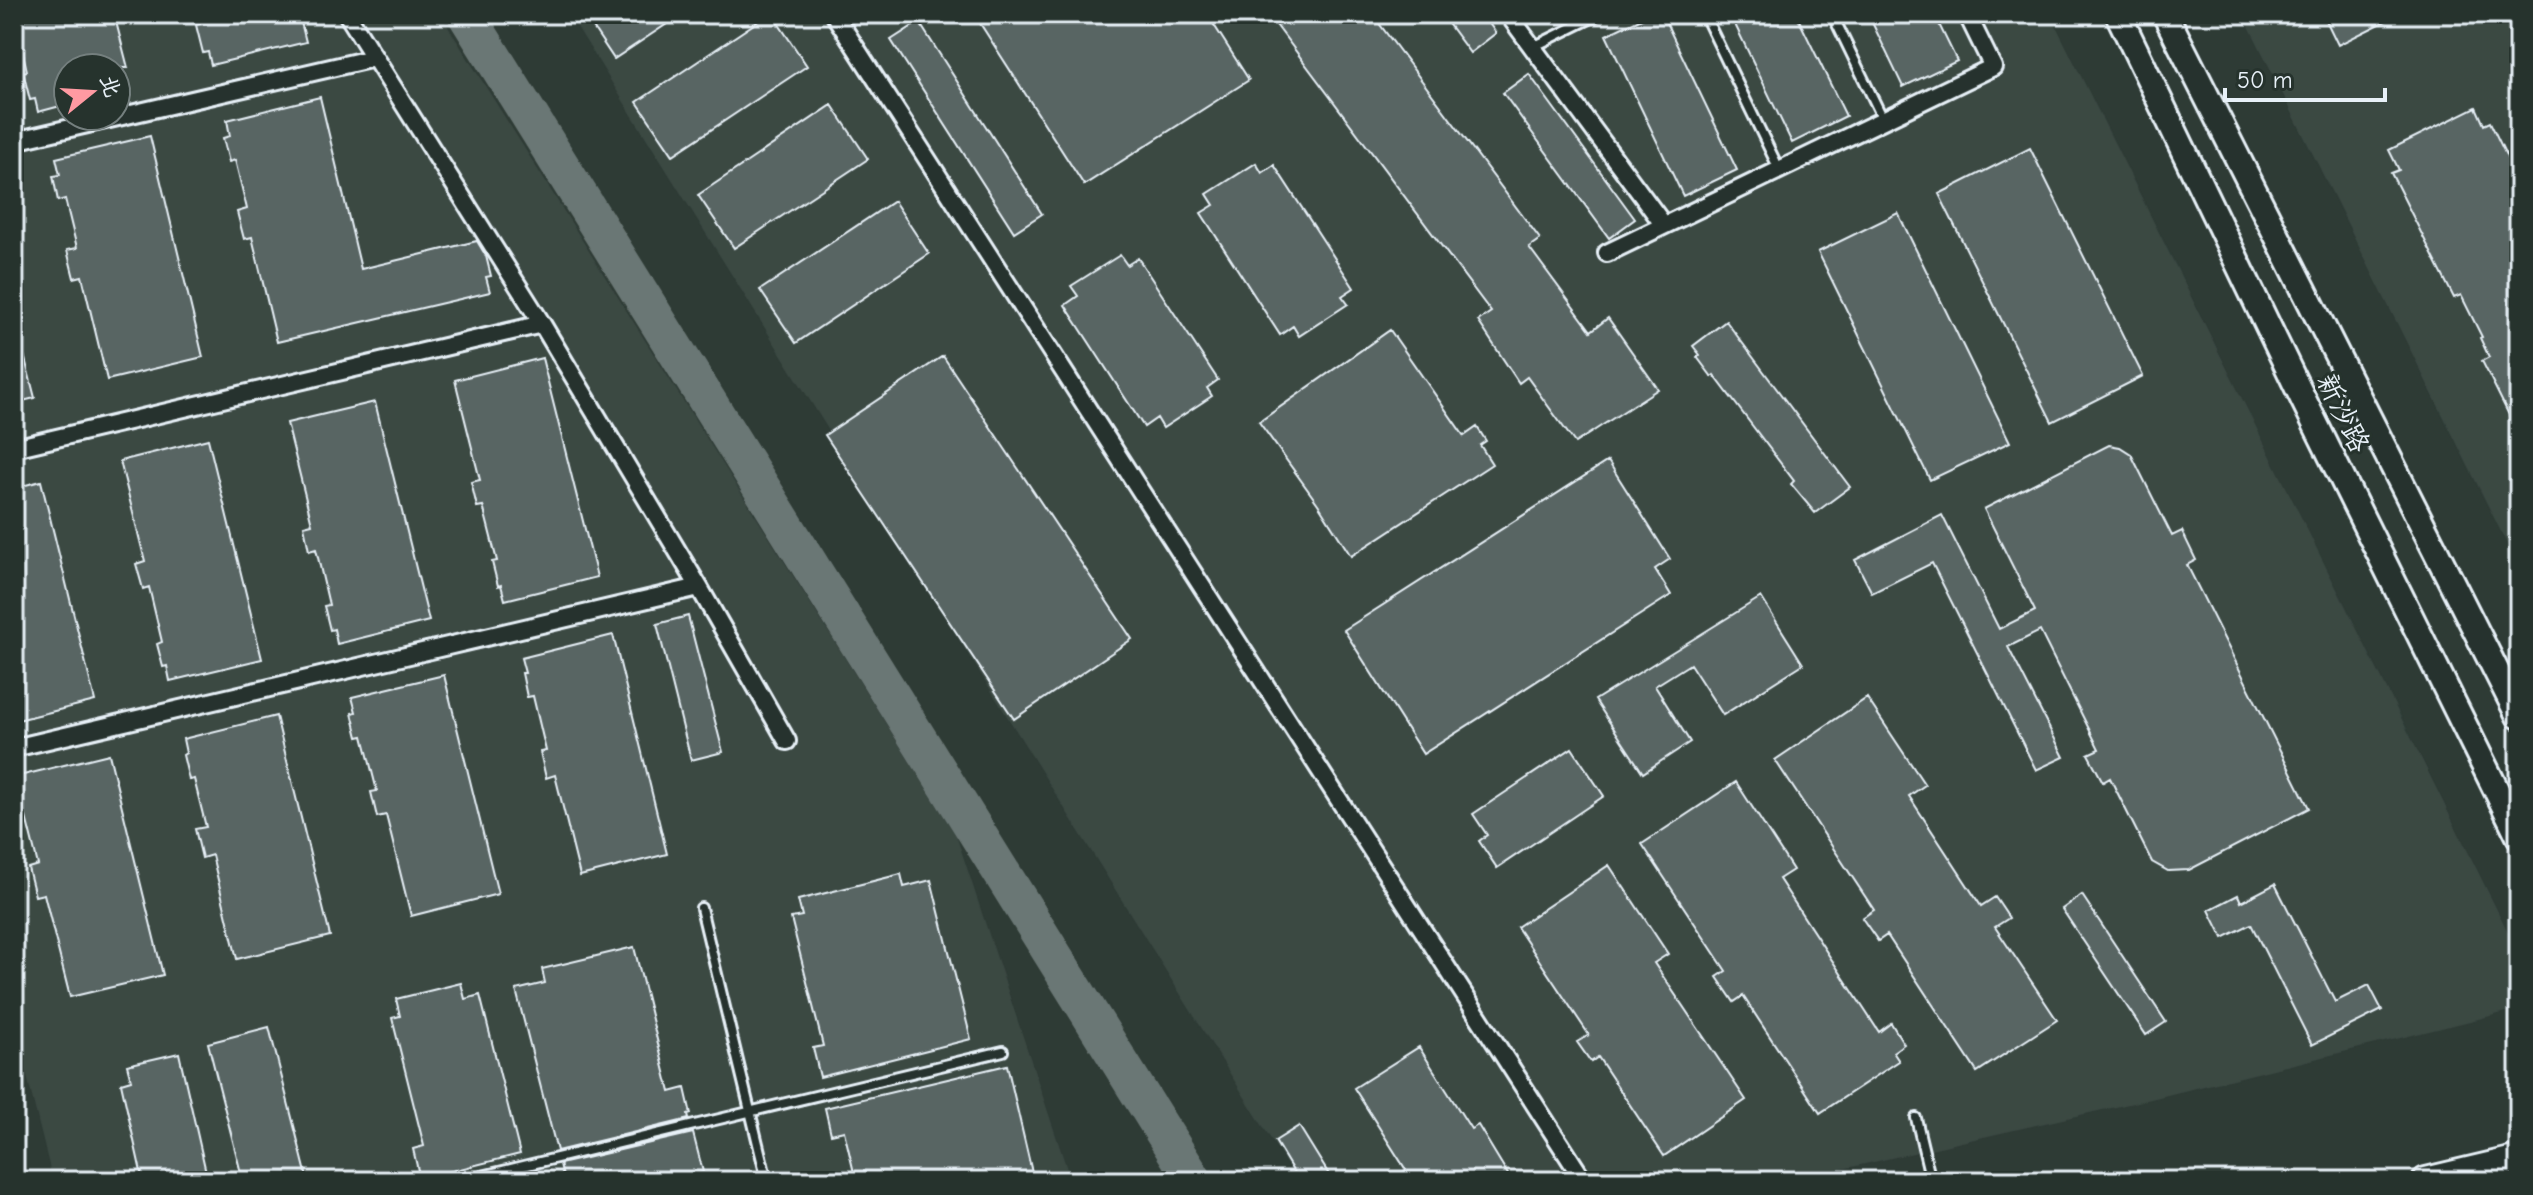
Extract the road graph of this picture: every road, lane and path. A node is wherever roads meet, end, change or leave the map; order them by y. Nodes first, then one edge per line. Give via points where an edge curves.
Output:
1 (347, 14) edge
2 (834, 14) edge
3 (1508, 14) edge
4 (1600, 14) edge
5 (1704, 14) edge
6 (1832, 14) edge
7 (1967, 14) edge
8 (2118, 14) edge
9 (2165, 14) edge
10 (1533, 47) junction
11 (374, 58) junction
12 (1883, 119) junction
13 (14, 141) edge
14 (1779, 169) junction
15 (1663, 224) junction
16 (1607, 253) dead end
17 (542, 324) junction
18 (14, 448) edge
19 (699, 587) junction
20 (2519, 716) edge
21 (787, 741) dead end
22 (14, 748) edge
23 (2519, 836) edge
24 (701, 908) dead end
25 (1003, 1051) dead end
26 (750, 1111) junction
27 (1916, 1118) dead end
28 (2516, 1159) edge
29 (461, 1181) edge
30 (767, 1181) edge
31 (1584, 1181) edge
32 (1931, 1181) edge
33 (2426, 1181) edge

1 - 11 street
2 - 31 street
3 - 10 street
4 - 10 lane
5 - 14 lane
6 - 12 lane
7 - 12 street via 1993,67
8 - 23 main road, 新沙路
9 - 20 main road, 新沙路
10 - 15 street
11 - 13 street
11 - 17 street
12 - 14 street
14 - 15 street
15 - 16 street
17 - 18 street
17 - 19 street
19 - 21 street
19 - 22 street
24 - 26 lane
25 - 26 lane
26 - 29 lane
26 - 30 lane
27 - 32 lane
28 - 33 main road

